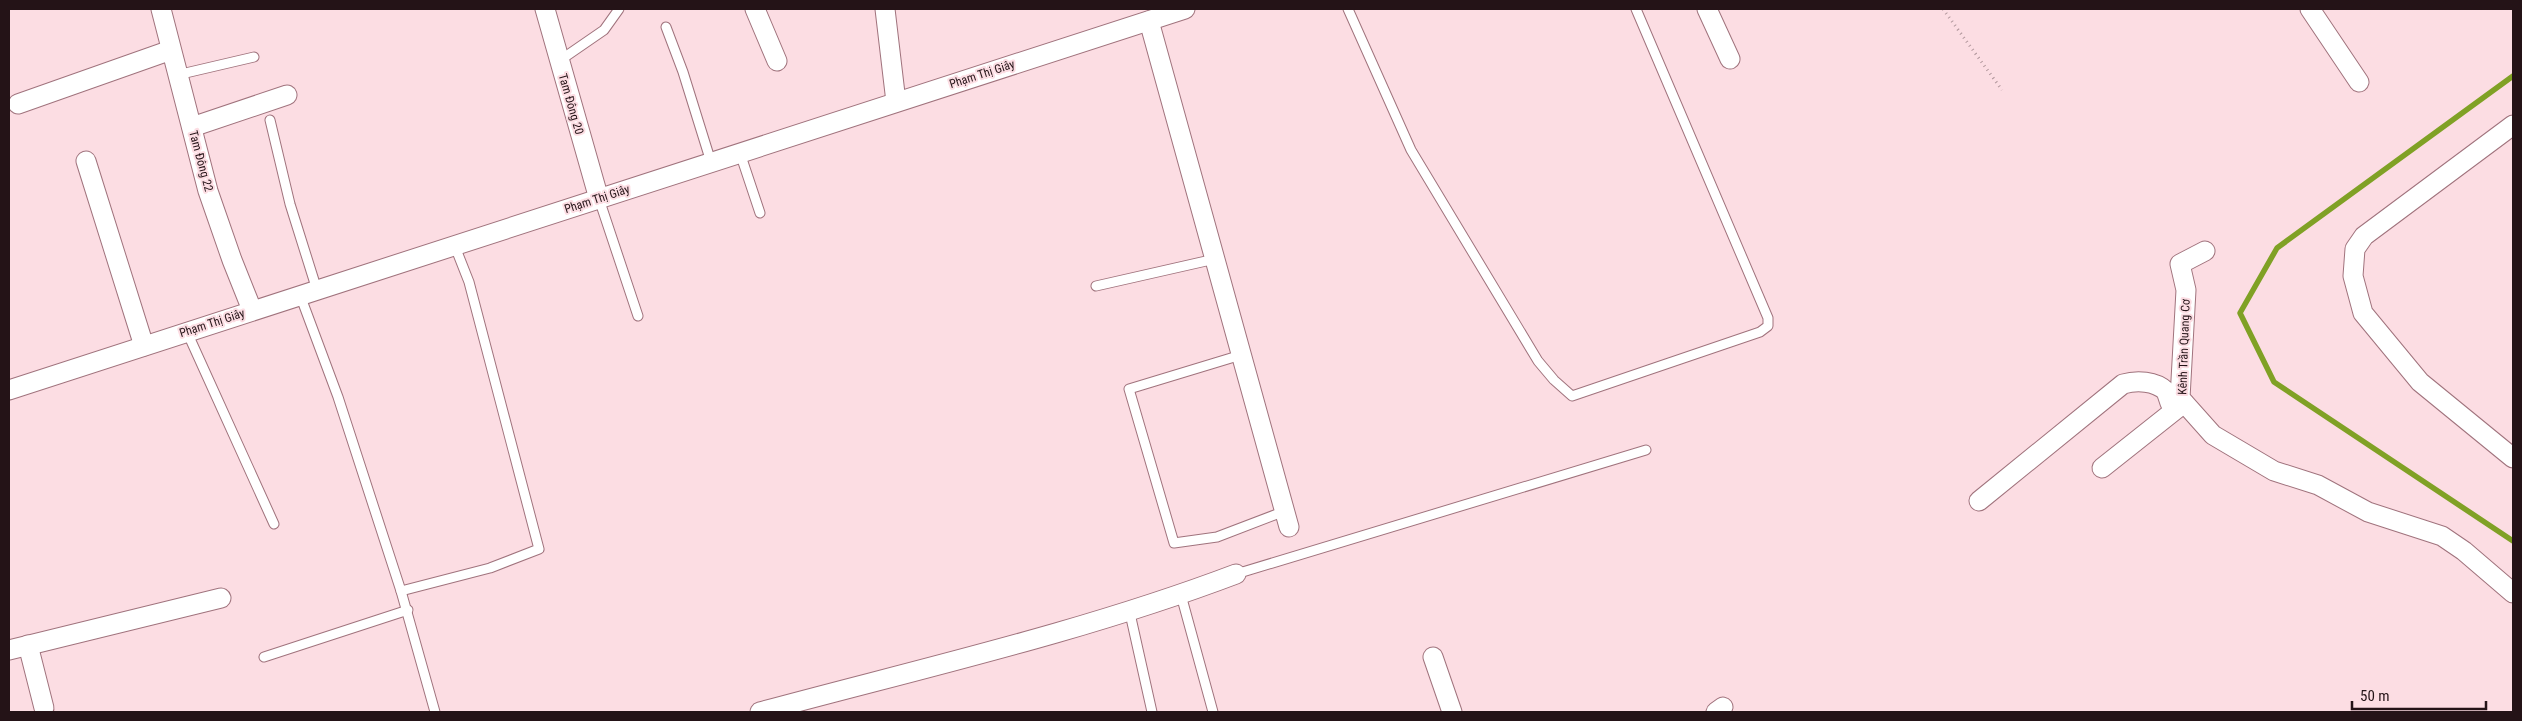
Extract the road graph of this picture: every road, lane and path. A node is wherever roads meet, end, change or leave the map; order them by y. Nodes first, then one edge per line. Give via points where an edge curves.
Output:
1 (161, 9) edge
2 (545, 9) edge
3 (619, 9) edge
4 (755, 9) edge
5 (885, 9) edge
6 (1186, 9) edge
7 (1348, 9) edge
8 (1636, 9) edge
9 (1707, 9) edge
10 (1943, 9) edge
11 (2310, 9) edge
12 (1149, 21) junction
13 (666, 27) dead end
14 (171, 50) junction
15 (254, 57) dead end
16 (1730, 59) dead end
17 (558, 61) junction
18 (777, 61) dead end
19 (178, 75) junction
20 (2359, 82) dead end
21 (2002, 90) dead end
22 (287, 95) dead end
23 (896, 102) junction
24 (18, 104) dead end
25 (270, 120) dead end
26 (2513, 125) edge
27 (192, 128) junction
28 (740, 153) junction
29 (86, 161) dead end
30 (711, 162) junction
31 (599, 199) junction
32 (760, 213) dead end
33 (454, 244) junction
34 (2205, 251) dead end
35 (1215, 259) junction
36 (1096, 286) dead end
37 (308, 292) junction
38 (252, 310) junction
39 (638, 316) dead end
40 (187, 332) junction
41 (144, 346) junction
42 (1241, 354) junction
43 (9, 390) edge
44 (2182, 400) junction
45 (1646, 450) dead end
46 (2513, 458) edge
47 (2102, 468) dead end
48 (1979, 500) dead end
49 (1287, 520) joint
50 (274, 524) dead end
51 (1236, 574) joint
52 (401, 591) junction
53 (2513, 593) edge
54 (1181, 595) junction
55 (221, 598) dead end
56 (1129, 609) junction
57 (408, 610) junction
58 (28, 645) junction
59 (9, 650) edge
60 (264, 657) dead end
61 (1433, 657) dead end
62 (44, 708) dead end
63 (435, 712) edge
64 (760, 712) edge
65 (1152, 712) edge
66 (1213, 712) edge
67 (1452, 712) edge

1 - 14 street, Tam Đông 22
2 - 17 street, Tam Đông 20
3 - 17 lane via 604,30
4 - 18 street
5 - 23 street
6 - 12 street, Phạm Thị Giây
7 - 8 lane via 1412,150 1538,361 1572,396 1760,332 1768,326 1768,318
9 - 16 street
10 - 21 path
11 - 20 street
12 - 23 street, Phạm Thị Giây
12 - 35 street
13 - 30 lane
14 - 19 street, Tam Đông 22
14 - 24 street
15 - 19 lane
17 - 31 street, Tam Đông 20
19 - 27 street, Tam Đông 22
22 - 27 street
23 - 28 street, Phạm Thị Giây
25 - 37 lane
26 - 46 street via 2364,236 2355,249 2353,276 2362,313 2420,382
27 - 38 street, Tam Đông 22 via 208,190
28 - 30 street, Phạm Thị Giây
28 - 32 lane
29 - 41 street
30 - 31 street, Phạm Thị Giây
31 - 33 street, Phạm Thị Giây
31 - 39 lane
33 - 37 street, Phạm Thị Giây
33 - 52 lane via 469,282 540,549 490,568
34 - 44 street, Kênh Trần Quang Cơ via 2180,264 2186,290
35 - 36 lane
35 - 42 street
37 - 38 street, Phạm Thị Giây
37 - 52 lane via 338,397
38 - 40 street, Phạm Thị Giây
40 - 41 street, Phạm Thị Giây
40 - 50 lane
41 - 43 street, Phạm Thị Giây
42 - 49 street
42 - 49 lane via 1129,389 1174,543 1217,537
44 - 47 street
44 - 48 street via 2170,402 2166,391 2153,383 2124,384
44 - 53 street, Kênh Trần Quang Cơ via 2213,435 2274,472 2318,485 2368,512 2442,536
45 - 51 lane
51 - 54 street
52 - 57 lane
54 - 56 street
54 - 66 lane
55 - 58 street
56 - 64 street via 1042,636
56 - 65 lane
57 - 60 lane
57 - 63 lane
58 - 59 street
58 - 62 street
61 - 67 street

